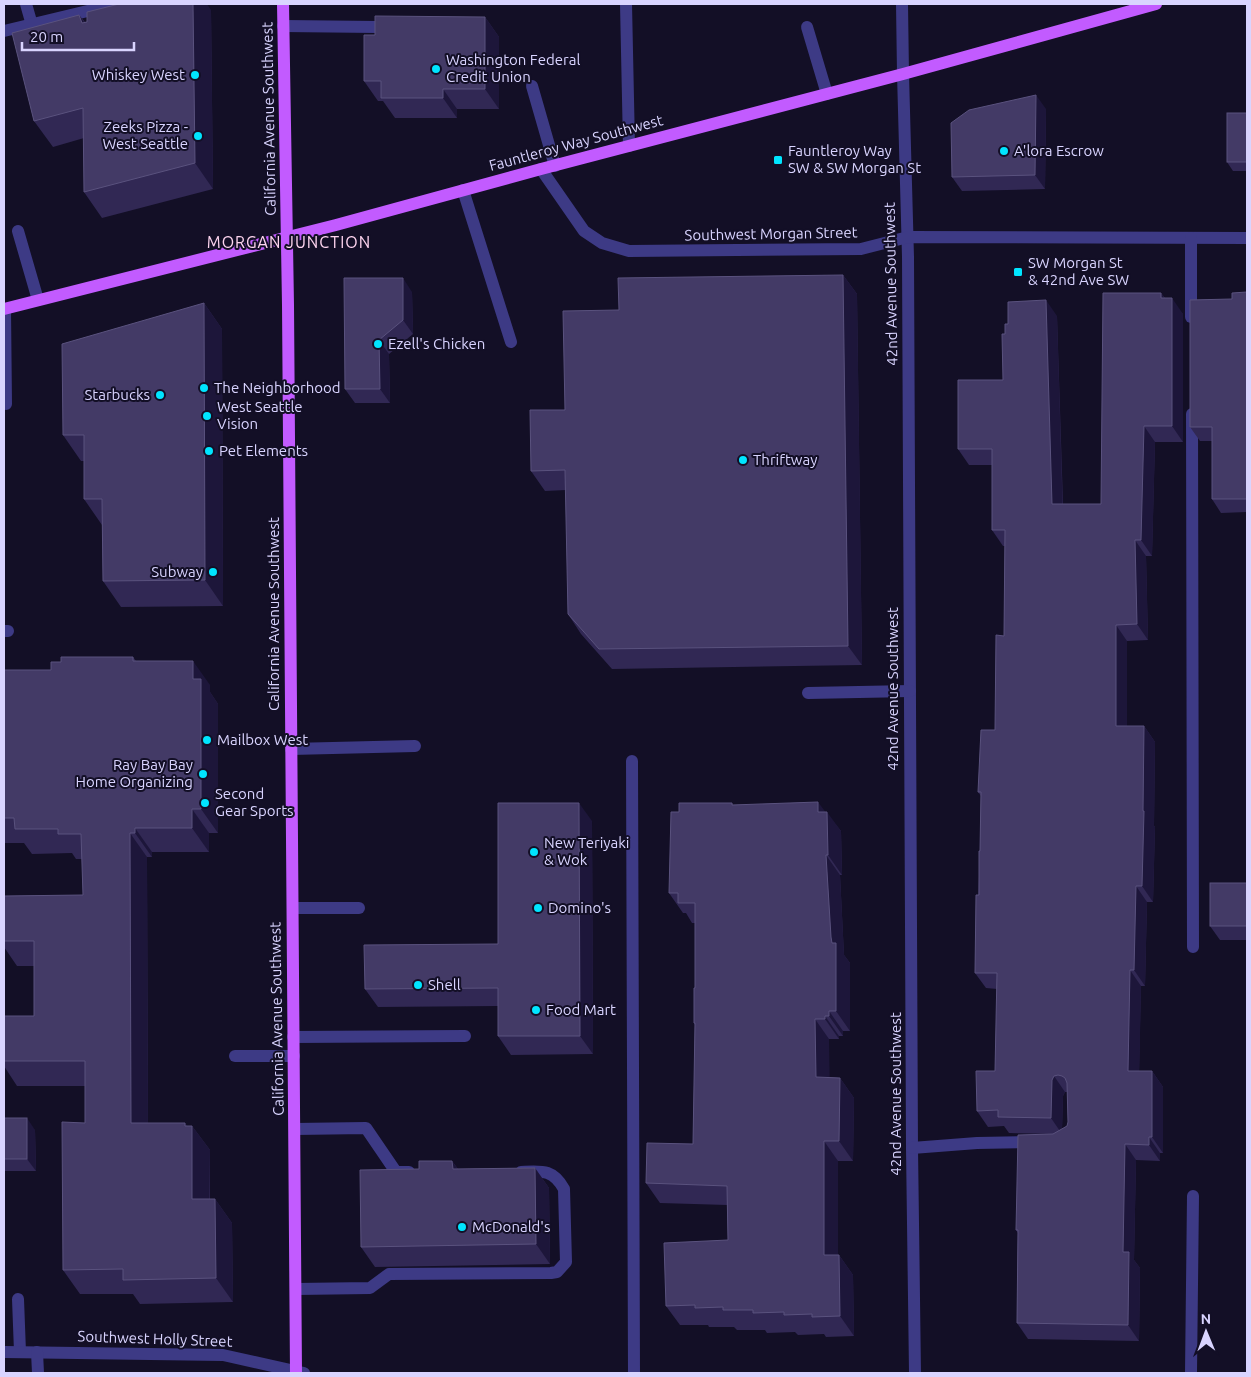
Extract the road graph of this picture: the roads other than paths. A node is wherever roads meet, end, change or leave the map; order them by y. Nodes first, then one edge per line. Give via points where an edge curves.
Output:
1 (26, 4) edge
2 (111, 4) edge
3 (283, 4) edge
4 (626, 4) edge
5 (902, 4) edge
6 (1156, 4) edge
7 (32, 25) junction
8 (284, 26) junction
9 (378, 27) edge
10 (808, 27) dead end
11 (4, 31) edge
12 (903, 74) junction
13 (532, 86) dead end
14 (826, 94) junction
15 (629, 146) junction
16 (555, 166) junction
17 (541, 169) junction
18 (463, 190) junction
19 (18, 231) dead end
20 (908, 237) junction
21 (287, 238) junction
22 (1191, 238) junction
23 (1247, 238) edge
24 (38, 300) junction
25 (4, 309) edge
26 (1192, 332) edge
27 (512, 342) dead end
28 (1192, 402) edge
29 (6, 404) dead end
30 (910, 691) junction
31 (808, 693) dead end
32 (415, 746) dead end
33 (291, 749) junction
34 (632, 761) dead end
35 (292, 908) junction
36 (359, 908) dead end
37 (1193, 946) dead end
38 (465, 1036) dead end
39 (294, 1037) junction
40 (235, 1056) dead end
41 (294, 1056) junction
42 (295, 1129) junction
43 (1044, 1142) edge
44 (912, 1148) junction
45 (426, 1172) edge
46 (505, 1172) edge
47 (1193, 1196) dead end
48 (296, 1289) junction
49 (18, 1299) dead end
50 (4, 1352) edge
51 (20, 1352) junction
52 (37, 1352) junction
53 (38, 1373) edge
54 (299, 1373) edge
55 (634, 1373) edge
56 (915, 1373) edge
57 (1191, 1373) edge

1 - 7 street
2 - 7 street
3 - 8 main road, California Avenue Southwest
4 - 15 street
5 - 12 street, 42nd Avenue Southwest
6 - 12 main road, Fauntleroy Way Southwest
7 - 11 street
8 - 9 street
8 - 21 main road, California Avenue Southwest
10 - 14 street
12 - 14 main road, Fauntleroy Way Southwest
12 - 20 street, 42nd Avenue Southwest
13 - 16 street
14 - 15 main road, Fauntleroy Way Southwest
15 - 16 main road, Fauntleroy Way Southwest
16 - 17 main road, Fauntleroy Way Southwest
17 - 18 main road, Fauntleroy Way Southwest
17 - 20 street, Southwest Morgan Street via 584,231 602,243 628,251 861,250
18 - 21 main road, Fauntleroy Way Southwest
18 - 27 street
19 - 24 street
20 - 22 street, Southwest Morgan Street
20 - 30 street, 42nd Avenue Southwest
21 - 24 main road, Fauntleroy Way Southwest
21 - 33 main road, California Avenue Southwest
22 - 23 street, Southwest Morgan Street
22 - 26 street
24 - 25 main road, Fauntleroy Way Southwest
25 - 29 street
28 - 37 street
30 - 31 street
30 - 44 street, 42nd Avenue Southwest
32 - 33 street
33 - 35 main road, California Avenue Southwest
34 - 55 street
35 - 36 street
35 - 39 main road, California Avenue Southwest
38 - 39 street
39 - 41 main road, California Avenue Southwest
40 - 41 street
41 - 42 main road, California Avenue Southwest
42 - 45 street via 366,1128 396,1172
42 - 48 main road, California Avenue Southwest
43 - 44 street
44 - 56 street, 42nd Avenue Southwest
46 - 48 street via 545,1171 560,1181 564,1189 566,1262 557,1272 390,1274 370,1288
47 - 57 street
48 - 54 main road, California Avenue Southwest
49 - 51 street
50 - 51 street, Southwest Holly Street
51 - 52 street, Southwest Holly Street
52 - 53 street
52 - 54 street, Southwest Holly Street via 223,1355

